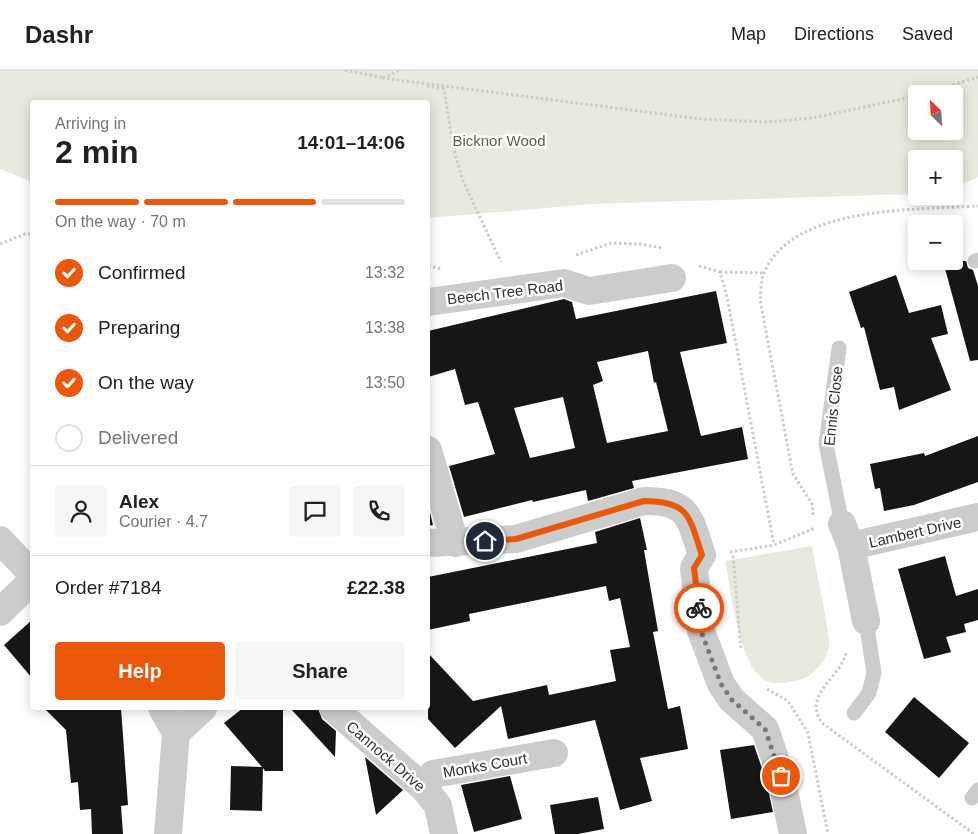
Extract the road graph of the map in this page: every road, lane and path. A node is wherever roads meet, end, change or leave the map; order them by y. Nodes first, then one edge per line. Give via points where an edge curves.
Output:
1 (345, 70) edge
2 (399, 70) edge
3 (978, 77) edge
4 (382, 78) junction
5 (953, 85) edge
6 (908, 98) edge
7 (978, 206) edge
8 (30, 234) edge
9 (0, 244) edge
10 (667, 249) dead end
11 (572, 256) dead end
12 (696, 265) dead end
13 (430, 266) edge
14 (445, 269) dead end
15 (504, 270) dead end
16 (720, 272) junction
17 (764, 273) junction
18 (672, 278) dead end
19 (430, 302) edge
20 (839, 348) dead end
21 (430, 457) edge
22 (978, 517) edge
23 (815, 528) junction
24 (847, 535) junction
25 (0, 540) edge
26 (430, 543) edge
27 (455, 543) junction
28 (774, 545) junction
29 (732, 551) junction
30 (702, 555) junction
31 (30, 572) edge
32 (30, 583) edge
33 (0, 612) edge
34 (866, 621) joint
35 (742, 658) dead end
36 (763, 687) dead end
37 (163, 710) edge
38 (201, 710) edge
39 (335, 710) edge
40 (854, 712) dead end
41 (176, 732) junction
42 (554, 753) dead end
43 (425, 789) junction
44 (168, 834) edge
45 (444, 834) edge
46 (793, 834) edge
47 (828, 834) edge

1 - 4 path
2 - 4 path
3 - 5 path
4 - 6 path via 701,119 767,122 812,118
4 - 15 path via 444,88 453,146 463,181
7 - 17 path via 898,209 856,216 807,230 780,250
8 - 9 path
10 - 11 path via 612,243
12 - 16 path
13 - 14 path
16 - 17 path
16 - 28 path
17 - 23 path via 760,300 793,474 812,504
18 - 19 street, Beech Tree Road via 590,290 564,283
20 - 24 lane, Ennis Close via 826,444
21 - 27 street
22 - 24 street, Lambert Drive
23 - 24 path
23 - 28 path
24 - 34 street
25 - 31 street
26 - 27 street
27 - 30 street via 516,539 644,501 665,501 682,508
28 - 29 path
29 - 30 path
29 - 35 path
30 - 46 street via 694,568 701,631 721,684 732,700 765,729 781,776
32 - 33 street
34 - 40 lane via 874,673 869,693
36 - 47 path via 788,701 808,734
37 - 41 street
38 - 41 street
39 - 43 street, Cannock Drive
41 - 44 street
42 - 43 street, Monks Court via 433,774
43 - 45 street, Cannock Drive via 438,806

